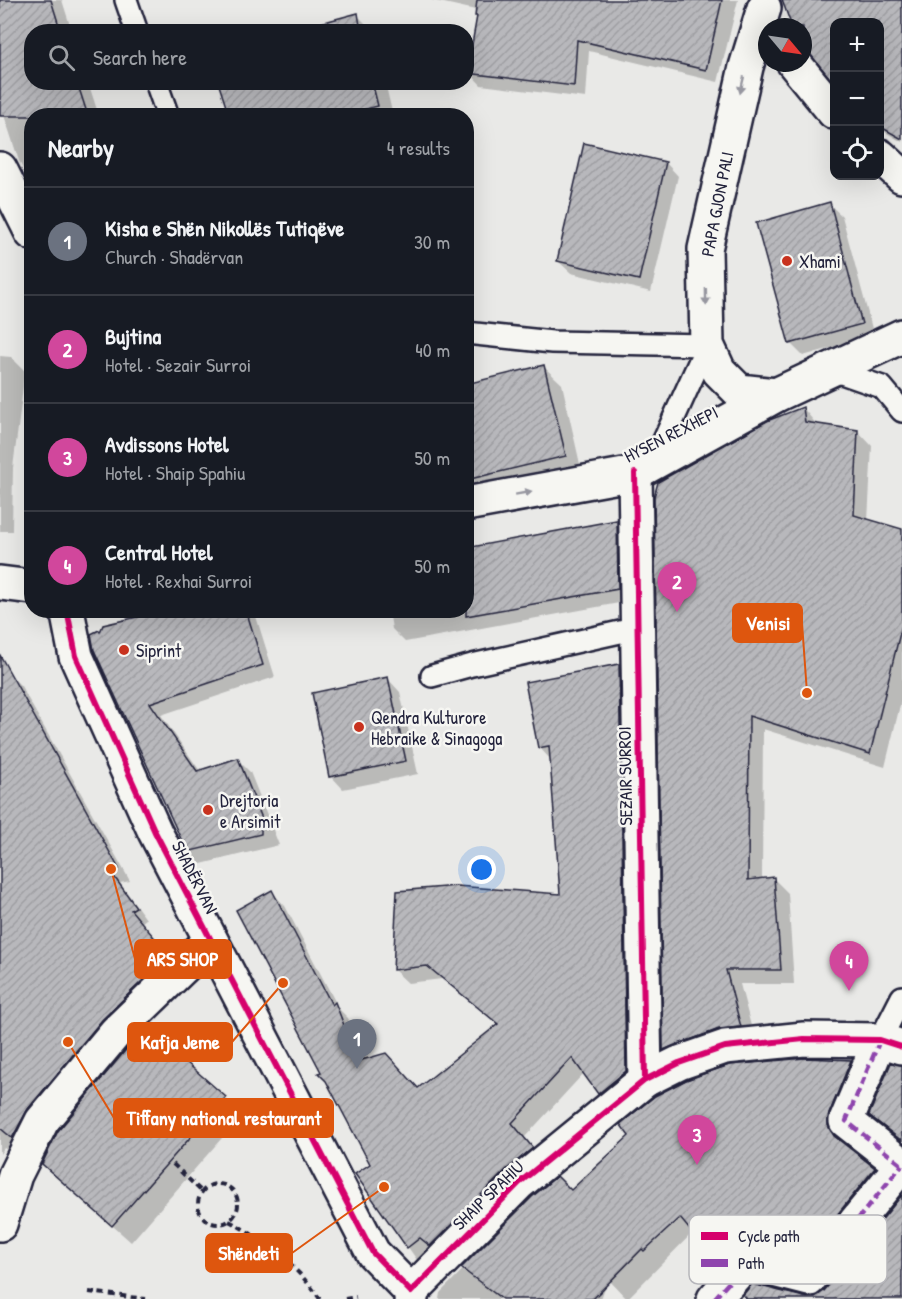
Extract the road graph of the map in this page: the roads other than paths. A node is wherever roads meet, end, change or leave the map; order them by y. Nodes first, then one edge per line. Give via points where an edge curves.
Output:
1 (126, 0) edge
2 (767, 12) edge
3 (134, 24) edge
4 (801, 72) edge
5 (159, 90) edge
6 (830, 107) edge
7 (165, 108) edge
8 (884, 160) edge
9 (0, 169) edge
10 (902, 176) edge
11 (24, 217) edge
12 (474, 334) edge
13 (902, 336) edge
14 (707, 345) junction
15 (833, 370) junction
16 (776, 395) junction
17 (902, 411) edge
18 (645, 468) junction
19 (474, 502) edge
20 (0, 584) edge
21 (24, 586) edge
22 (69, 618) edge
23 (638, 628) junction
24 (432, 676) dead end
25 (210, 941) junction
26 (902, 996) edge
27 (891, 1043) edge
28 (645, 1080) junction
29 (902, 1165) edge
30 (861, 1215) edge
31 (0, 1224) edge
32 (727, 1284) edge
33 (411, 1296) edge
34 (714, 1299) edge

1 - 3 lane
2 -> 14 street, PAPA GJON PALI via 746,67 705,249
4 - 6 street
5 - 7 lane
8 - 10 street
9 - 11 street
12 - 14 lane via 552,342
13 - 15 street, HYSEN REXHEPI
14 - 16 street, PAPA GJON PALI via 719,371 739,392
14 - 18 lane
15 - 16 street, HYSEN REXHEPI
15 - 17 lane via 882,387
16 - 18 street, HYSEN REXHEPI
19 -> 18 street, HYSEN REXHEPI
18 - 23 street, SEZAIR SURROI
20 - 21 street
22 - 25 street, SHADËRVAN via 76,656 155,832
23 - 24 lane
23 - 28 street, SEZAIR SURROI
25 - 31 street via 116,1032 42,1121 15,1175
25 - 33 street, SHADËRVAN via 373,1253
26 - 27 lane
27 - 28 street, SHAIP SPAHIU via 804,1039 725,1047
27 - 29 street via 846,1121
28 - 33 street, SHAIP SPAHIU via 519,1183
29 - 30 street
32 - 34 street

